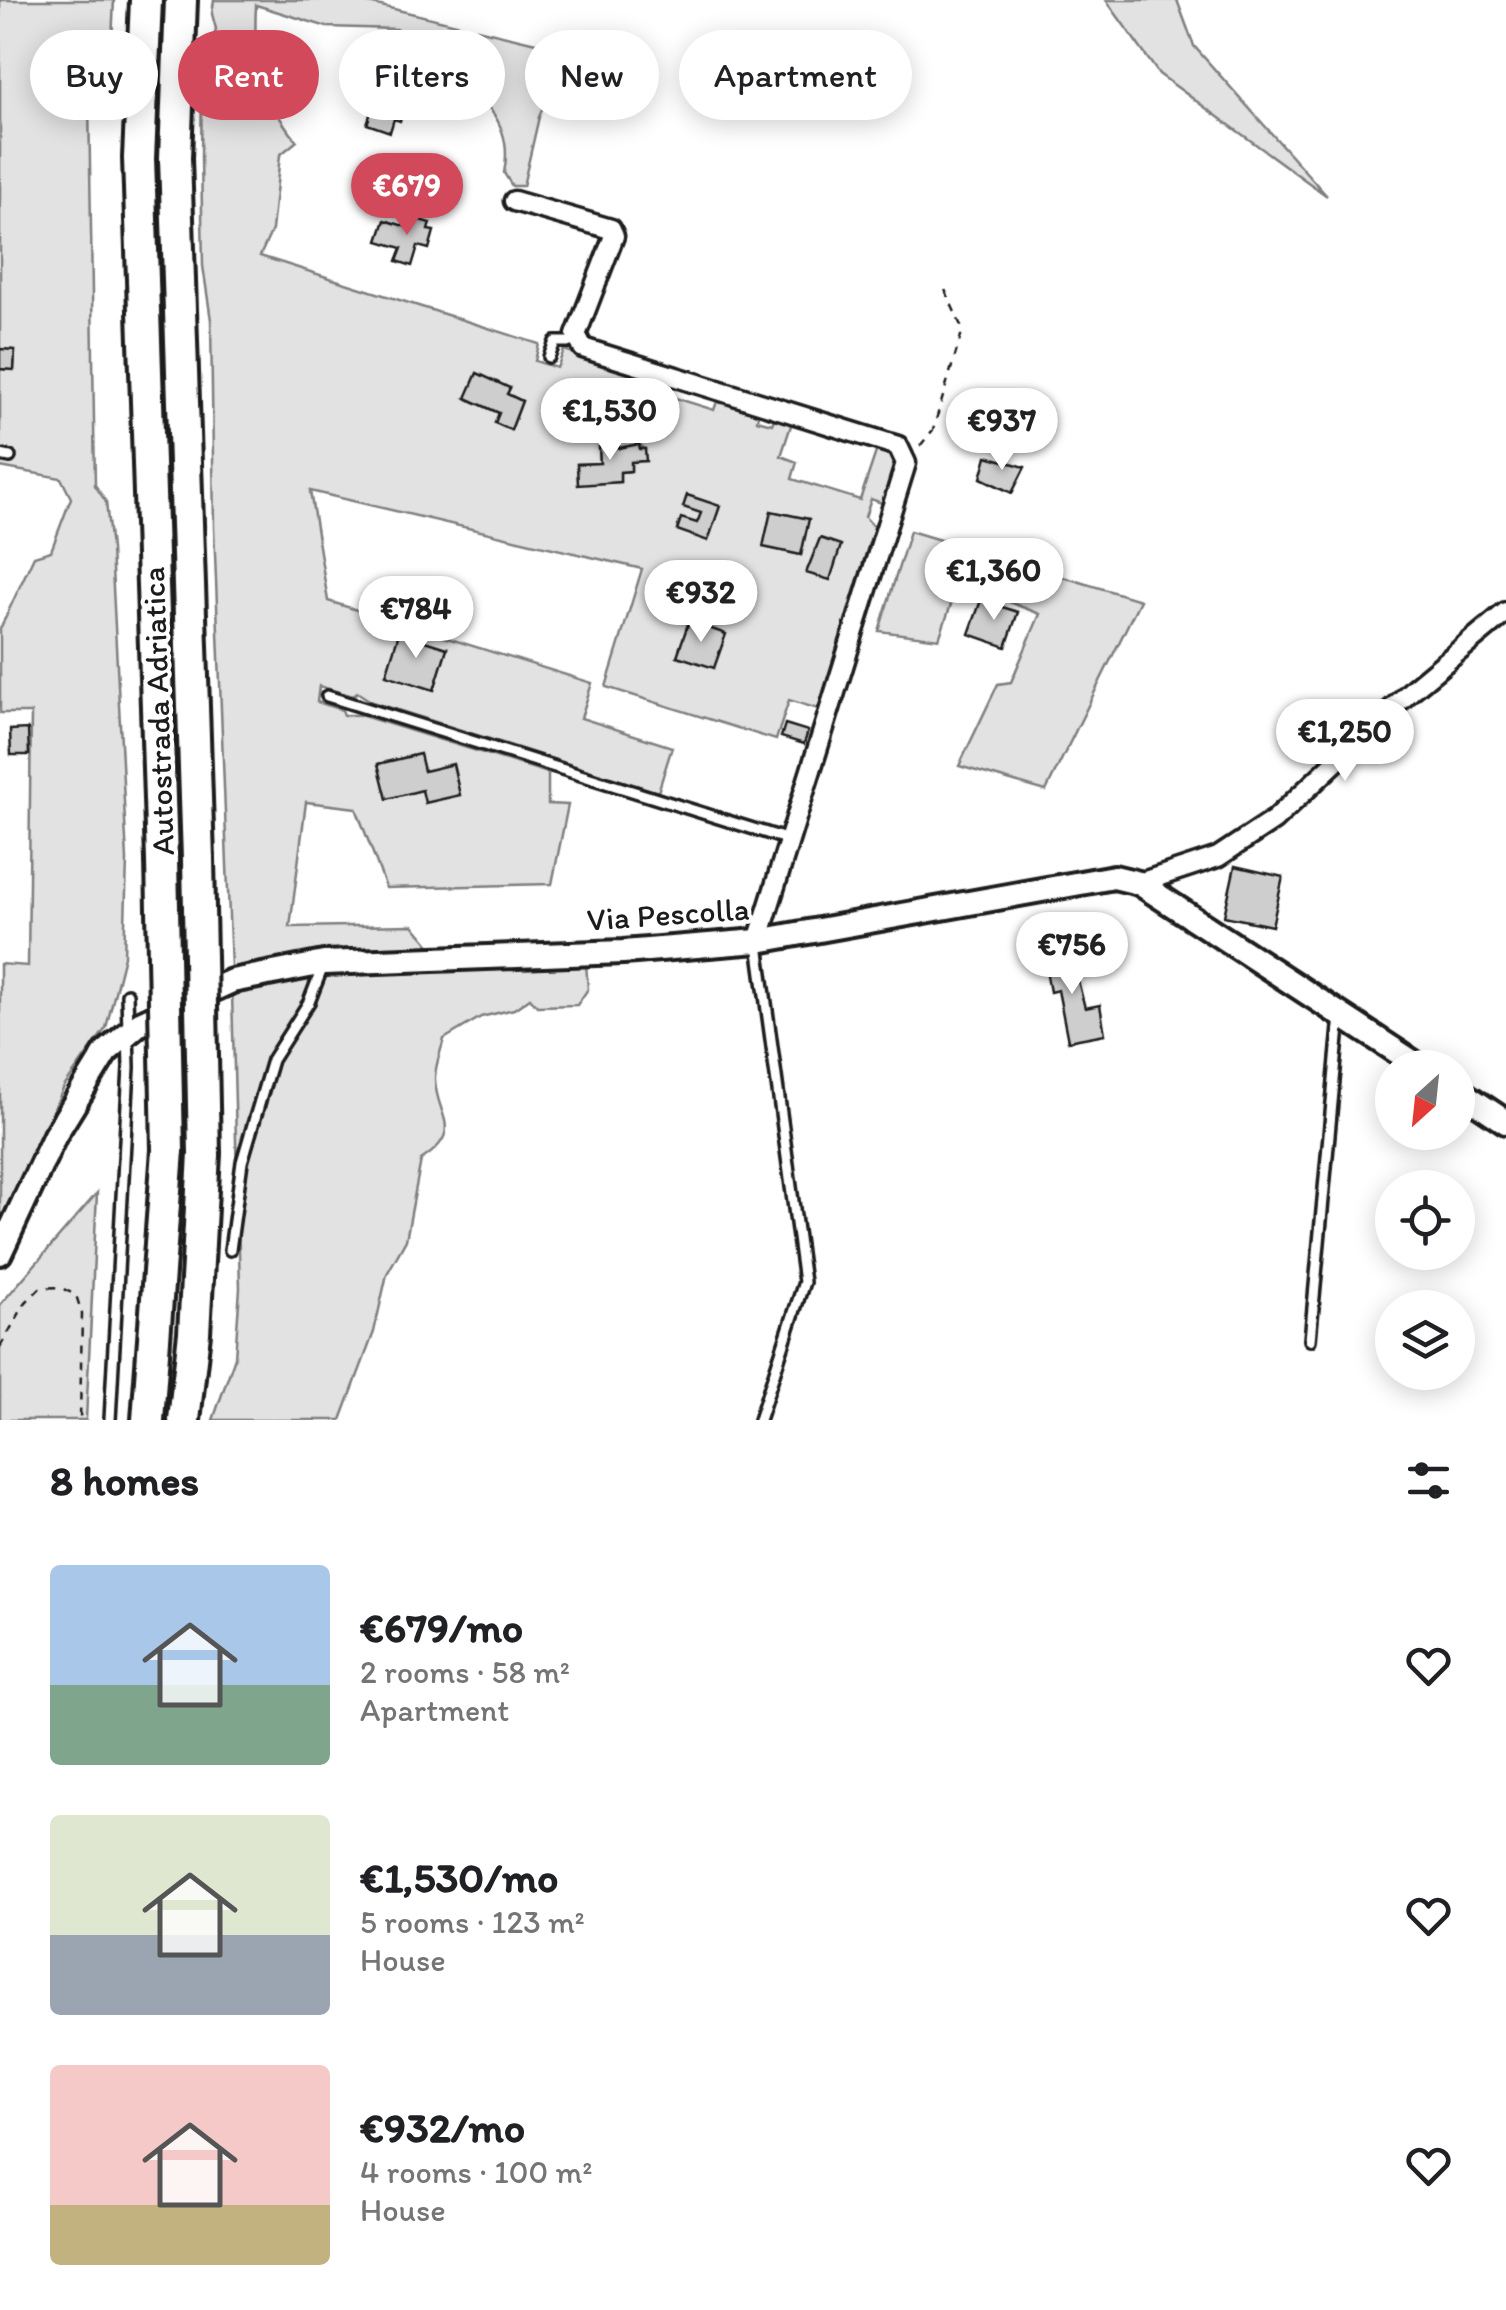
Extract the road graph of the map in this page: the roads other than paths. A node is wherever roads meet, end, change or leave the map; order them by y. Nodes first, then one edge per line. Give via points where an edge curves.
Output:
1 (146, 0) edge
2 (180, 0) edge
3 (514, 201) dead end
4 (578, 342) junction
5 (548, 357) dead end
6 (1506, 612) edge
7 (328, 696) dead end
8 (789, 840) junction
9 (1139, 882) junction
10 (758, 941) junction
11 (324, 964) junction
12 (128, 994) dead end
13 (1340, 1014) junction
14 (126, 1034) junction
15 (1395, 1050) edge
16 (1475, 1101) edge
17 (1506, 1122) edge
18 (230, 1250) dead end
19 (0, 1253) edge
20 (1310, 1340) dead end
21 (110, 1420) edge
22 (148, 1420) edge
23 (184, 1420) edge
24 (760, 1420) edge

1 - 22 highway, Autostrada Adriatica, bridge via 139,158 168,1150
2 - 23 highway, Autostrada Adriatica, bridge via 175,158 204,1154
3 - 4 street via 611,229
4 - 5 lane via 555,342
4 - 8 street via 898,446 905,454
6 - 9 street via 1274,820 1218,856
7 - 8 lane
8 - 10 street
9 - 10 street, Via Pescolla via 1100,877
9 - 13 street, Via Pescolla
10 - 11 street, Via Pescolla
10 - 24 lane via 804,1282
11 - 14 street, Via Pescolla via 232,981
11 - 18 lane via 310,1002 272,1060 242,1162
12 - 14 lane
13 - 15 street, Via Pescolla
13 - 20 lane
14 - 19 street, Via Pescolla via 80,1089
14 - 21 lane
16 - 17 street

